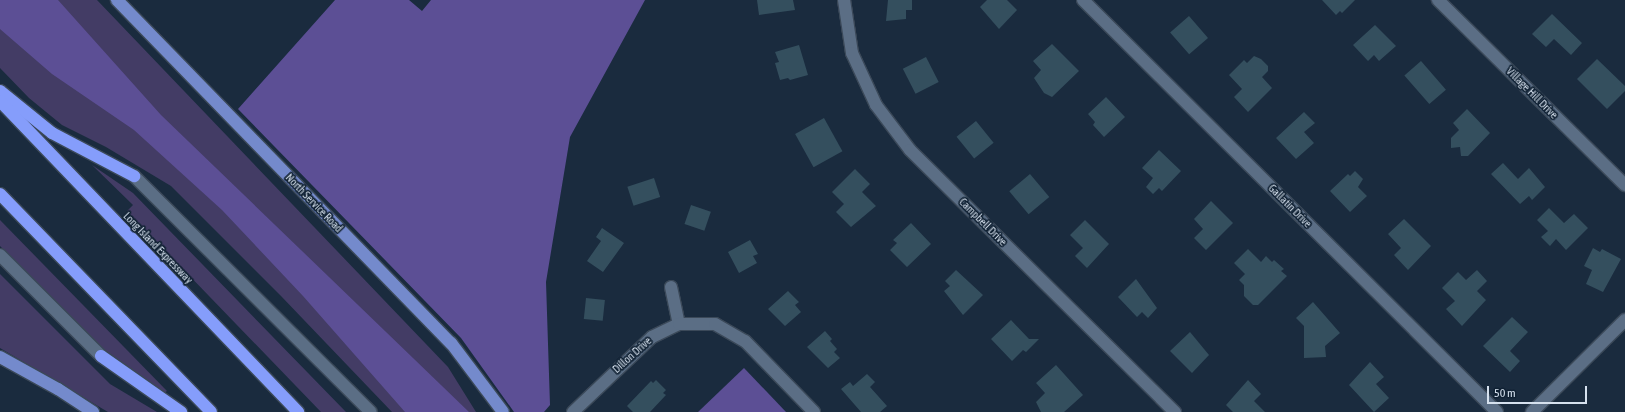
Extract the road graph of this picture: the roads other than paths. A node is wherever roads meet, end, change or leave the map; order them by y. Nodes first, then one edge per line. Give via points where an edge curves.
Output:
1 (117, 0) edge
2 (844, 0) edge
3 (1083, 0) edge
4 (1444, 2) edge
5 (0, 91) edge
6 (0, 101) edge
7 (134, 176) joint
8 (1625, 186) edge
9 (0, 194) edge
10 (0, 255) edge
11 (671, 287) dead end
12 (1625, 320) edge
13 (679, 324) junction
14 (101, 356) joint
15 (0, 357) edge
16 (93, 412) edge
17 (181, 412) edge
18 (210, 412) edge
19 (298, 412) edge
20 (371, 412) edge
21 (503, 412) edge
22 (573, 412) edge
23 (814, 412) edge
24 (1175, 412) edge
25 (1497, 412) edge
26 (1532, 412) edge

1 - 21 main road, North Service Road via 450,343
2 - 24 street, Campbell Drive via 852,53 876,105 910,150
3 - 25 street, Gallatin Drive
4 - 8 street, Village Hill Drive
5 - 7 highway via 52,133
6 - 19 highway, Long Island Expressway
7 - 20 street
9 - 18 highway
10 - 14 street
11 - 13 street
12 - 26 street
13 - 22 street, Dillon Drive via 652,337
13 - 23 street, Dillon Drive via 716,324 745,341
14 - 17 highway
15 - 16 main road

